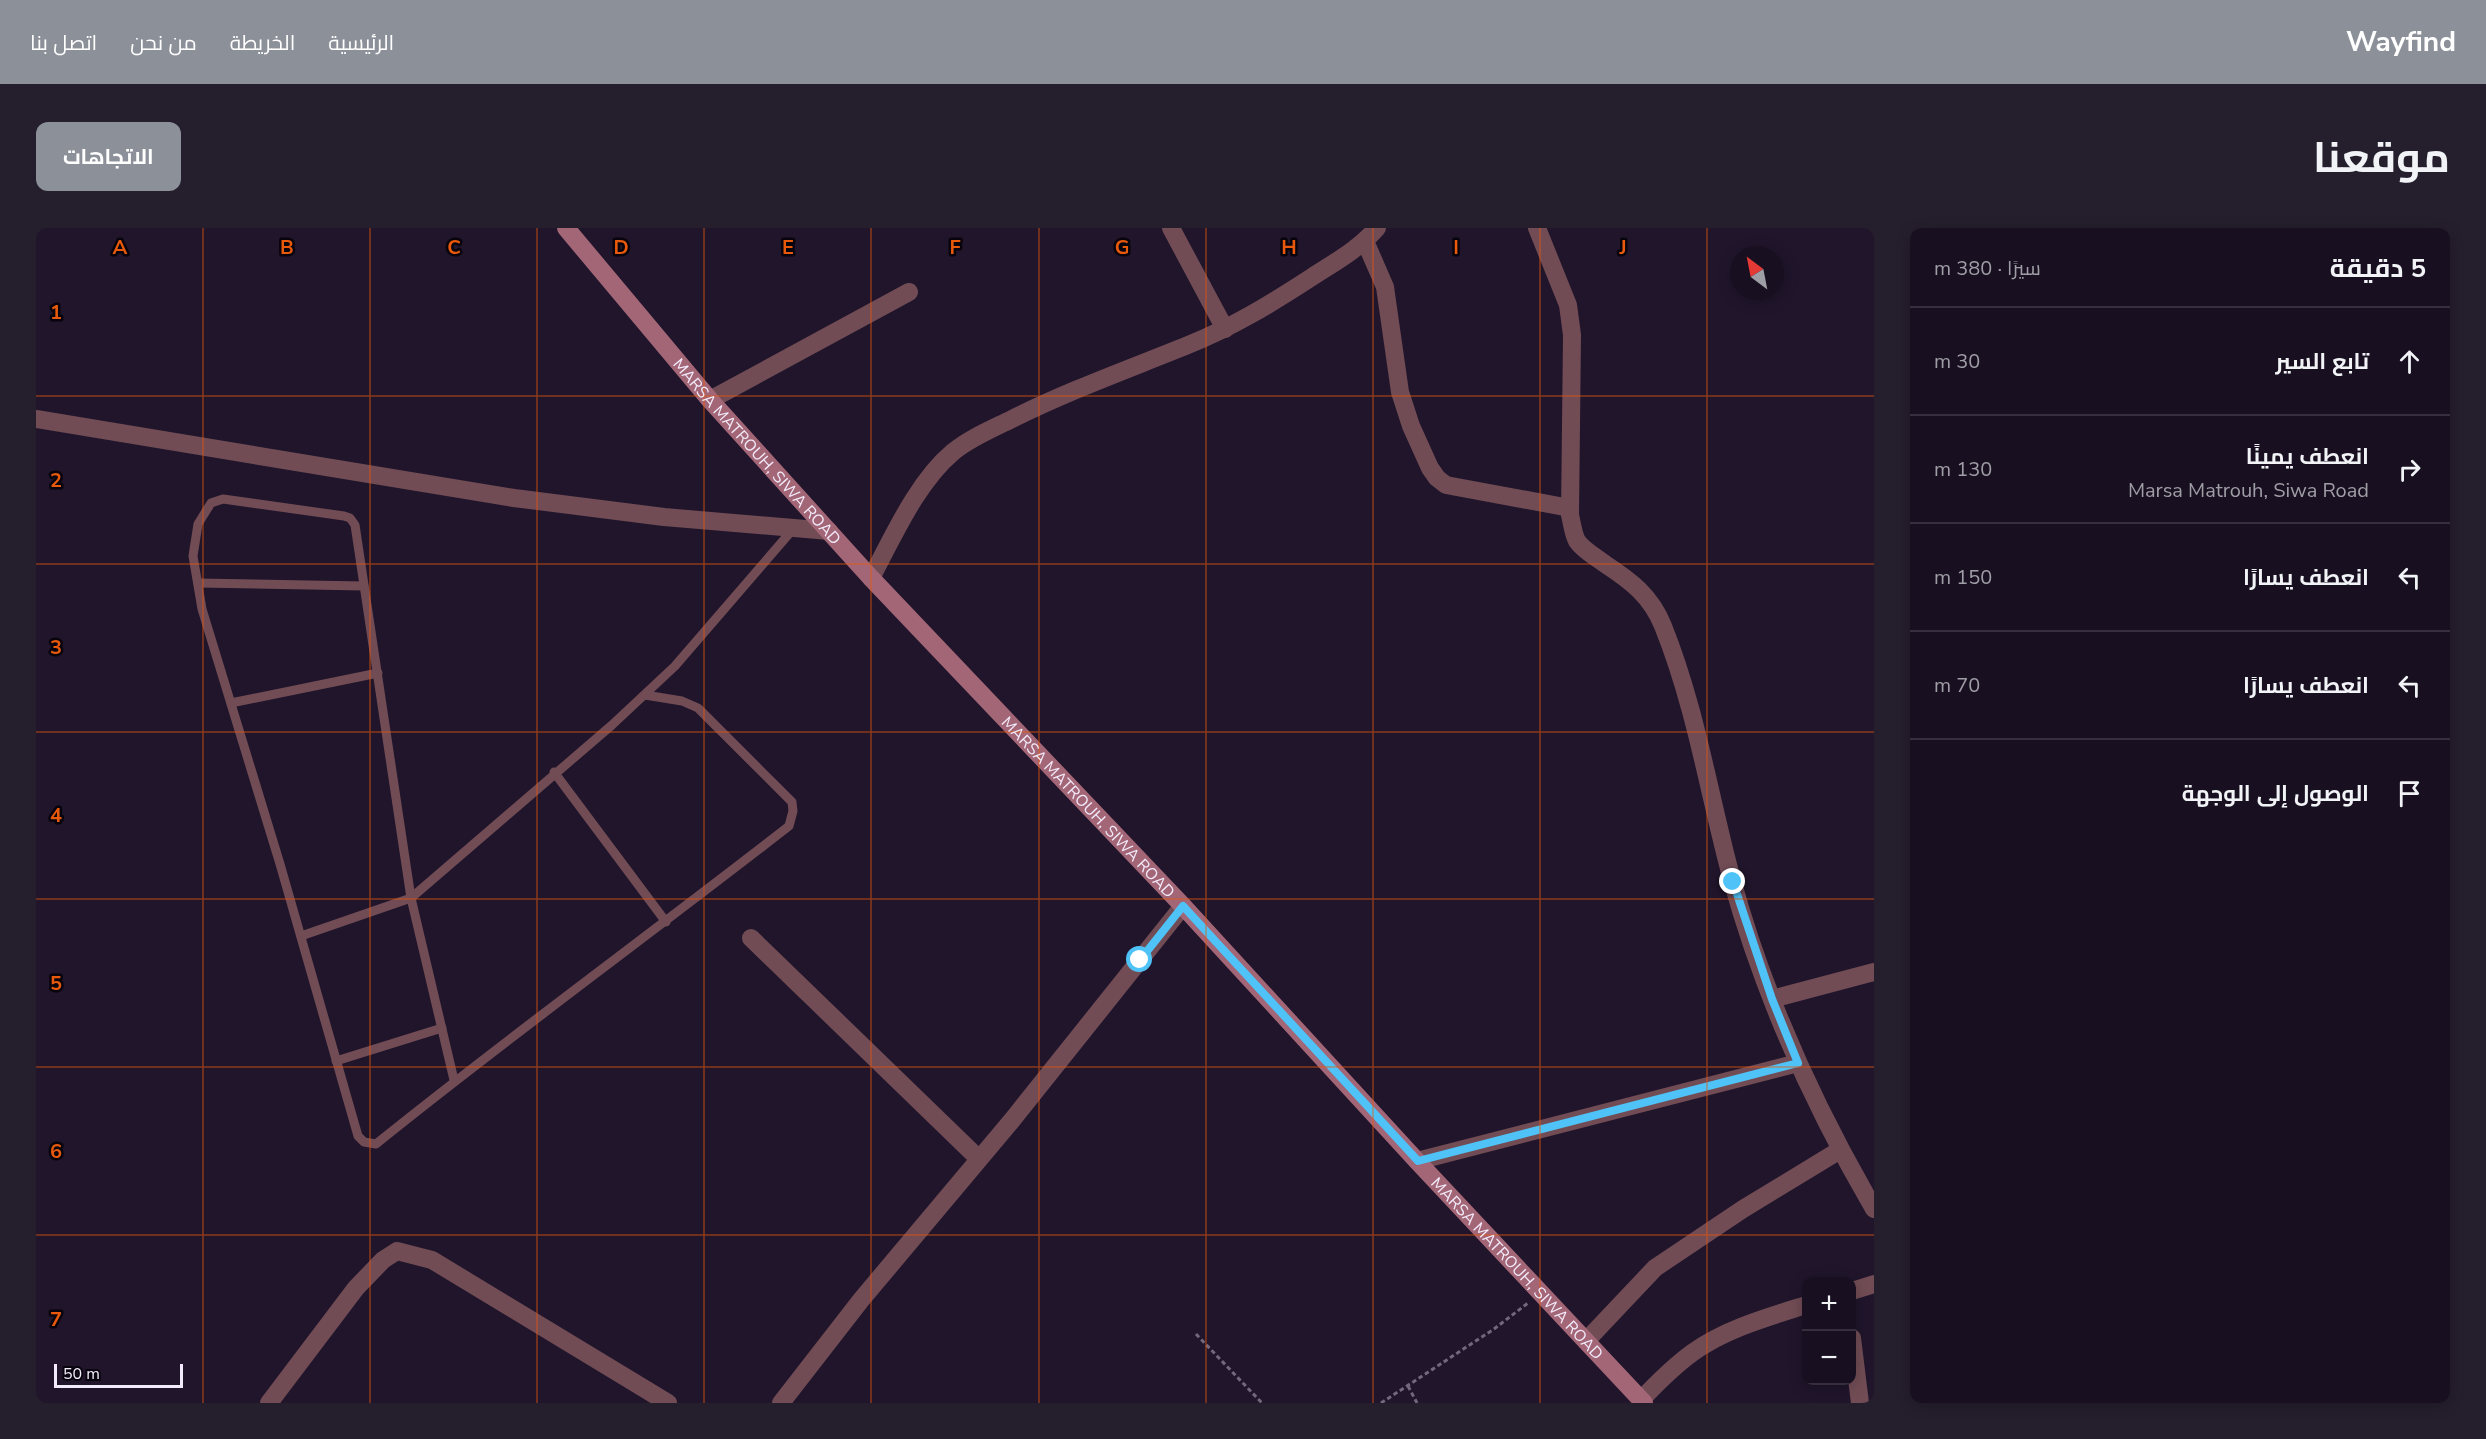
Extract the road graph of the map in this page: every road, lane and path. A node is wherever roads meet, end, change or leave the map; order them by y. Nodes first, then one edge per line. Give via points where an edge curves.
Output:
1 (566, 228) edge
2 (1171, 228) edge
3 (1537, 228) edge
4 (1371, 235) edge
5 (909, 292) dead end
6 (1225, 329) junction
7 (710, 400) junction
8 (36, 419) edge
9 (1570, 508) junction
10 (794, 528) junction
11 (829, 531) junction
12 (871, 578) junction
13 (198, 583) junction
14 (364, 586) junction
15 (378, 673) junction
16 (645, 695) junction
17 (231, 703) junction
18 (554, 772) junction
19 (411, 898) junction
20 (1183, 906) junction
21 (666, 922) junction
22 (301, 936) junction
23 (751, 938) dead end
24 (1874, 972) edge
25 (1772, 999) junction
26 (442, 1028) junction
27 (336, 1061) junction
28 (1798, 1063) junction
29 (454, 1080) junction
30 (1840, 1150) junction
31 (979, 1159) junction
32 (1418, 1161) junction
33 (1874, 1209) edge
34 (1874, 1284) edge
35 (1856, 1289) edge
36 (1540, 1294) junction
37 (1802, 1306) edge
38 (1196, 1334) dead end
39 (1586, 1341) junction
40 (1856, 1374) edge
41 (1408, 1386) junction
42 (1643, 1401) edge
43 (269, 1403) edge
44 (668, 1403) edge
45 (781, 1403) edge
46 (1262, 1403) edge
47 (1381, 1403) edge
48 (1417, 1403) edge
49 (1860, 1403) edge

1 - 7 street, MARSA MATROUH, SIWA ROAD
2 - 6 street
3 - 9 street via 1568,305 1572,335
4 - 6 street via 1268,306
4 - 9 street via 1385,287 1400,392 1411,426 1437,478 1446,485
5 - 7 street
6 - 12 street via 1058,395 953,452 921,491
7 - 11 street, MARSA MATROUH, SIWA ROAD
8 - 10 street via 514,498
9 - 25 street via 1577,541 1633,582 1659,616 1684,682 1733,882
10 - 11 street
10 - 16 lane via 675,666
11 - 12 street, MARSA MATROUH, SIWA ROAD
12 - 20 street, MARSA MATROUH, SIWA ROAD
13 - 14 lane
13 - 14 lane via 193,556 198,524 211,503 223,499 350,518 355,525
13 - 17 lane via 202,609
14 - 15 lane
15 - 17 lane
15 - 19 lane
16 - 18 lane
16 - 21 lane via 698,708 792,802 793,812 789,826
17 - 22 lane
18 - 19 lane
18 - 21 lane
19 - 22 lane
19 - 26 lane
20 - 31 street
20 - 32 street, MARSA MATROUH, SIWA ROAD
21 - 29 lane
22 - 27 lane
23 - 31 street
24 - 25 street
25 - 28 street
26 - 27 lane
26 - 29 lane
27 - 29 lane via 358,1136 369,1144 376,1144
28 - 30 street
28 - 32 street
30 - 33 street
30 - 39 street via 1655,1268
31 - 45 street
32 - 36 street, MARSA MATROUH, SIWA ROAD
34 - 35 street
36 - 39 street, MARSA MATROUH, SIWA ROAD
36 - 41 path
37 - 42 street via 1739,1328 1694,1351 1665,1374
38 - 46 path
39 - 42 street, MARSA MATROUH, SIWA ROAD
40 - 49 street
41 - 47 path
41 - 48 path
43 - 44 street via 356,1288 397,1251 432,1260

